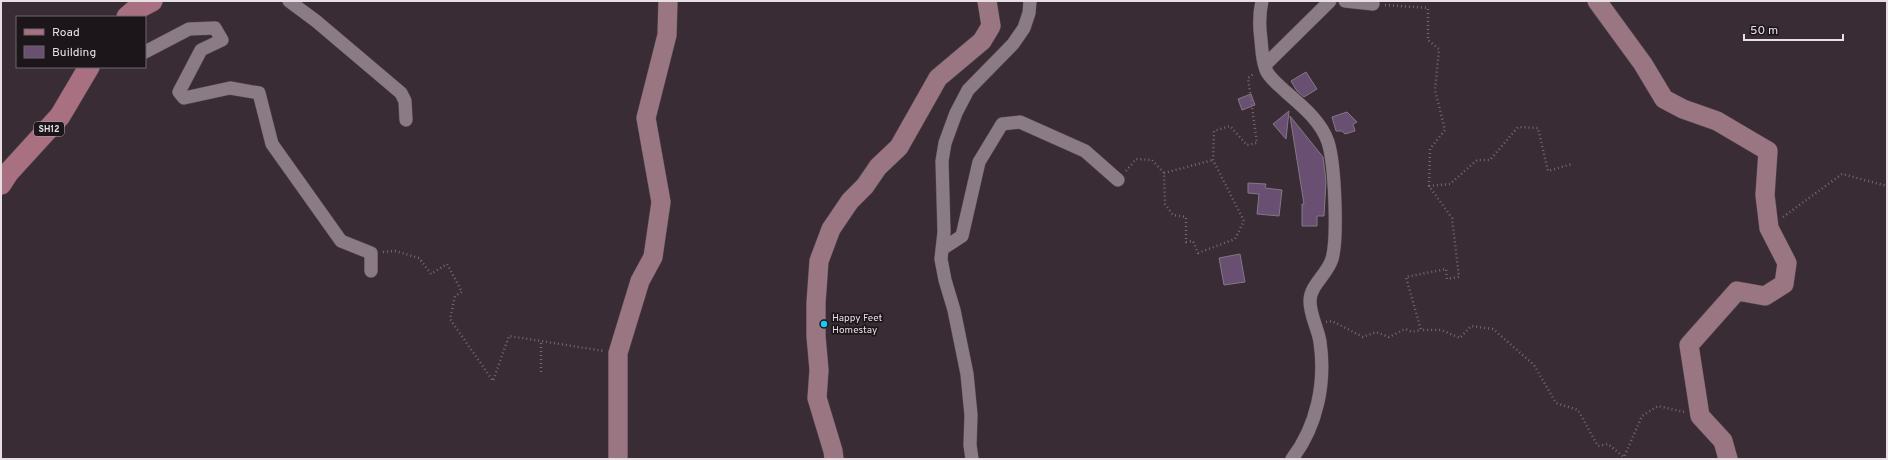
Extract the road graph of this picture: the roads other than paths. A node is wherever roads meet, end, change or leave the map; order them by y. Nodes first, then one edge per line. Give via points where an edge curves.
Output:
1 (289, 1) edge
2 (668, 1) edge
3 (988, 1) edge
4 (1030, 1) edge
5 (1262, 1) edge
6 (1330, 1) edge
7 (1345, 1) edge
8 (1597, 1) edge
9 (1373, 4) road end
10 (148, 7) edge
11 (128, 16) edge
12 (146, 51) edge
13 (1265, 65) junction
14 (88, 68) edge
15 (406, 120) dead end
16 (1118, 180) road end
17 (1, 184) edge
18 (942, 249) junction
19 (371, 271) dead end
20 (618, 459) edge
21 (834, 459) edge
22 (972, 459) edge
23 (1292, 459) edge
24 (1728, 459) edge

1 - 15 street via 401,93 405,101
2 - 20 street via 667,35 646,118 661,202 653,257 640,281 618,353
3 - 21 street via 991,26 982,41 938,78 900,147 878,167 831,229 819,261 816,309 819,370 817,398
4 - 18 street via 1024,28 1013,44 968,90 945,143 942,161
5 - 13 street via 1259,22
6 - 13 street
7 - 9 street
8 - 24 street via 1643,64 1664,99 1717,121 1768,151 1765,195 1769,228 1787,262 1784,284 1765,296 1737,291 1689,345 1700,416 1723,441
10 - 11 main road
12 - 19 street via 188,29 215,28 222,40 201,50 179,92 184,98 230,88 259,93 272,144 341,241 371,253
13 - 23 street via 1266,71 1318,123 1328,142 1335,191 1335,238 1332,260 1311,291 1311,312 1320,341 1322,366 1318,408
14 - 17 main road, SH12 via 60,116
16 - 18 street via 1085,151 1020,122 1002,124 979,162 962,236
18 - 22 street via 945,280 967,374

